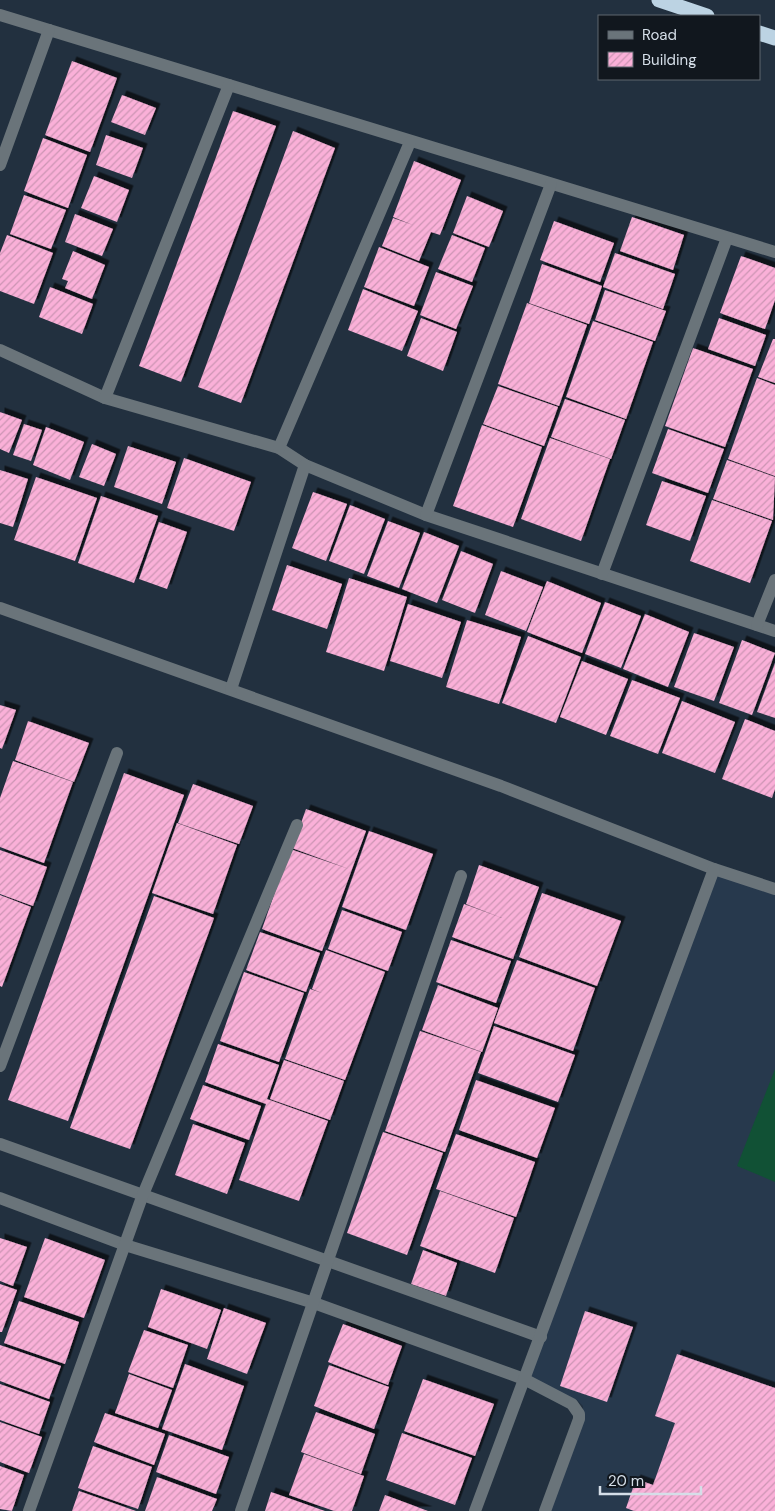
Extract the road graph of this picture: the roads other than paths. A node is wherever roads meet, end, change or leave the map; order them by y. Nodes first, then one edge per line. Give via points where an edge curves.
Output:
1 (659, 0) edge
2 (0, 15) edge
3 (704, 15) edge
4 (49, 30) junction
5 (760, 33) edge
6 (775, 38) edge
7 (228, 86) junction
8 (410, 142) junction
9 (0, 166) edge
10 (551, 184) junction
11 (727, 238) junction
12 (775, 252) edge
13 (0, 350) edge
14 (105, 398) junction
15 (278, 448) junction
16 (305, 465) junction
17 (426, 515) junction
18 (602, 574) junction
19 (775, 580) edge
20 (0, 608) edge
21 (758, 625) junction
22 (775, 631) edge
23 (231, 689) junction
24 (118, 753) dead end
25 (297, 825) dead end
26 (714, 869) junction
27 (461, 876) dead end
28 (775, 888) edge
29 (0, 1066) edge
30 (0, 1144) edge
31 (142, 1197) junction
32 (0, 1198) edge
33 (125, 1245) junction
34 (328, 1261) junction
35 (314, 1303) junction
36 (541, 1336) junction
37 (524, 1379) junction
38 (29, 1511) edge
39 (242, 1511) edge
40 (475, 1511) edge
41 (545, 1511) edge

1 - 3 highway
2 - 4 street
4 - 7 street
4 - 9 street
5 - 6 highway
7 - 8 street
7 - 14 street
8 - 10 street
8 - 15 street
10 - 11 street
10 - 17 street
11 - 12 street
11 - 18 street
13 - 14 street
14 - 15 street
15 - 16 street
16 - 17 street
16 - 23 street
17 - 18 street
18 - 21 street
19 - 21 street
20 - 23 street
21 - 22 street
23 - 26 street via 501,786
24 - 29 street
25 - 31 street
26 - 28 street
26 - 36 street
27 - 34 street
30 - 31 street
31 - 33 street
31 - 34 street
32 - 33 street
33 - 35 street
33 - 38 street
34 - 35 street
34 - 36 street
35 - 37 street
35 - 39 street
36 - 37 street
37 - 40 street
37 - 41 street via 572,1404 580,1419

